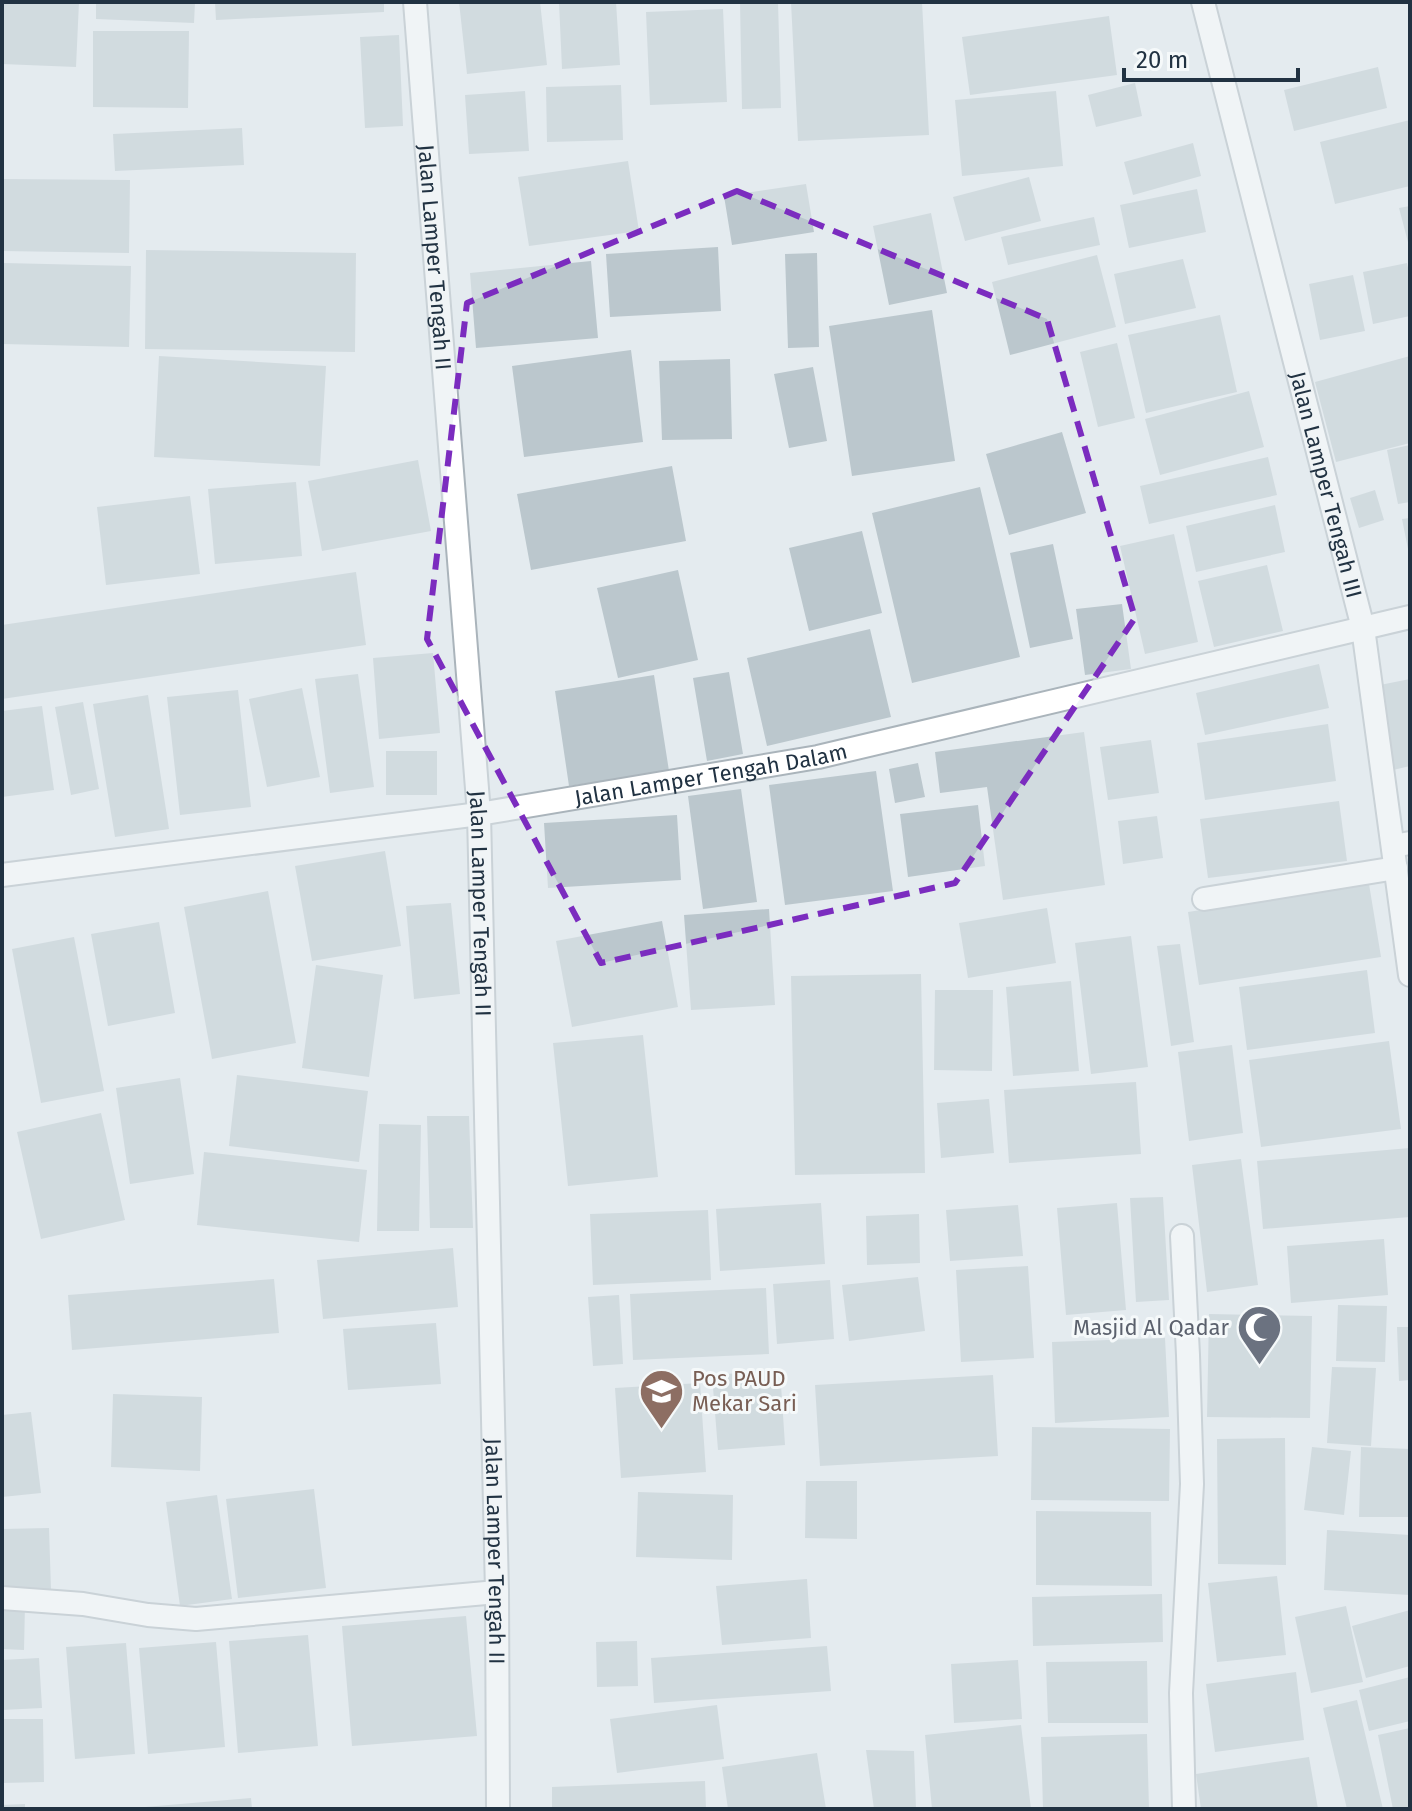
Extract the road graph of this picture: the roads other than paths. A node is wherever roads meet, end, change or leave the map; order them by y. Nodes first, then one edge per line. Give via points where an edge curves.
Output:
1 (415, 2) edge
2 (1203, 2) edge
3 (1410, 617) edge
4 (1363, 628) junction
5 (479, 814) junction
6 (1400, 852) edge
7 (2, 875) edge
8 (1204, 899) dead end
9 (1410, 975) edge
10 (1182, 1236) dead end
11 (497, 1592) junction
12 (2, 1598) edge
13 (498, 1809) edge
14 (1184, 1809) edge

1 - 5 street, Jalan Lamper Tengah II
2 - 4 street, Jalan Lamper Tengah III
3 - 4 street, Jalan Lamper Tengah Dalam
4 - 5 street, Jalan Lamper Tengah Dalam via 818,757
4 - 6 street, Jalan Lamper Tengah III
5 - 7 street, Jalan Lamper Tengah Dalam
5 - 11 street, Jalan Lamper Tengah II
6 - 8 street
6 - 9 street, Jalan Lamper Tengah III
10 - 14 street via 1192,1484 1181,1693
11 - 12 street via 196,1619
11 - 13 street, Jalan Lamper Tengah II

